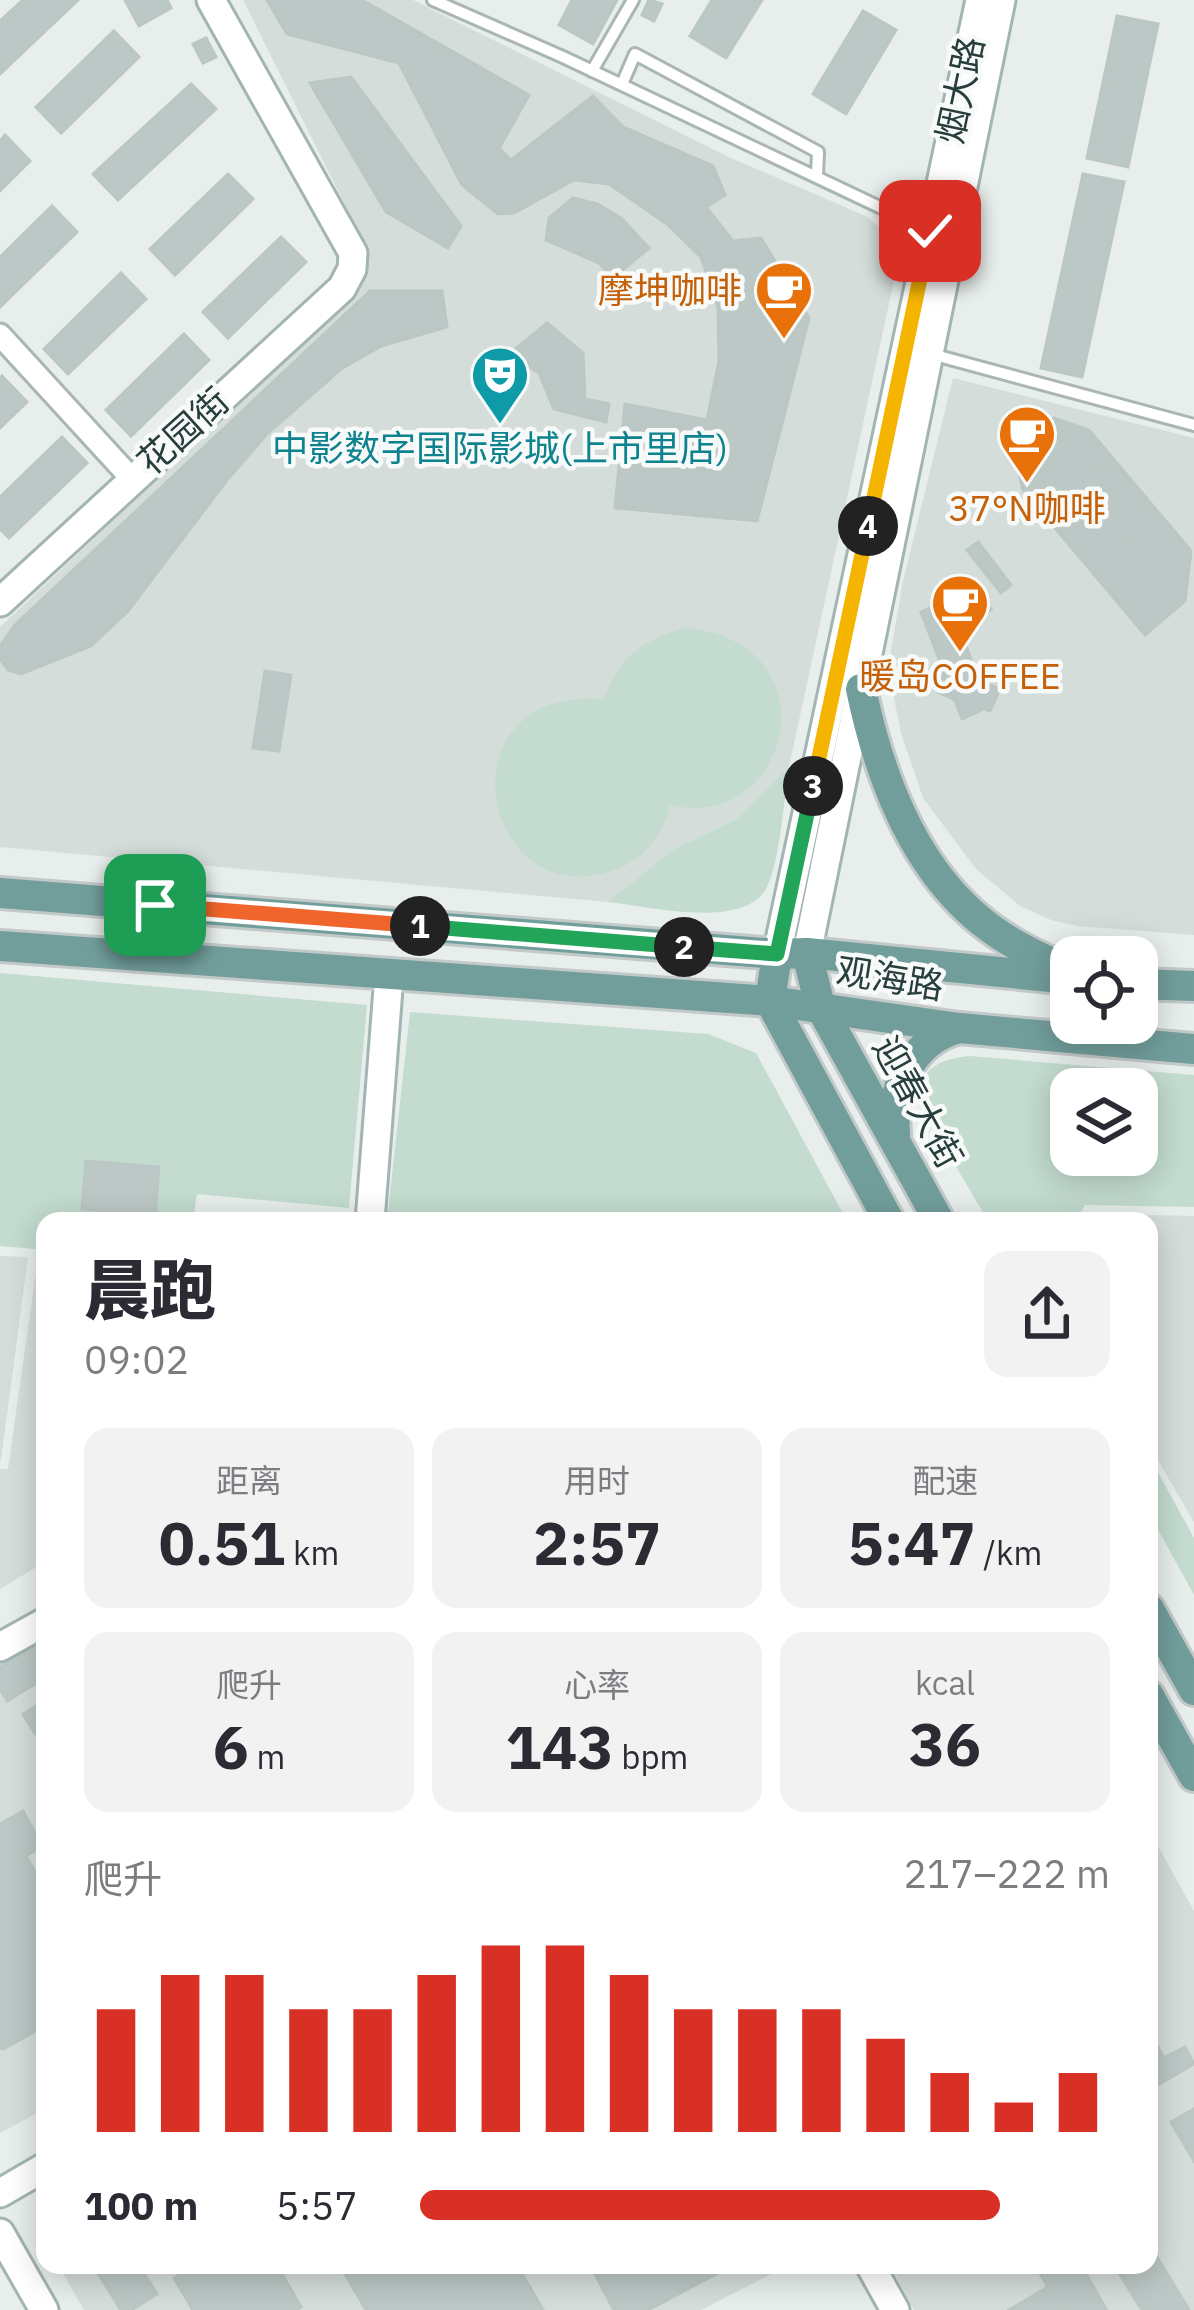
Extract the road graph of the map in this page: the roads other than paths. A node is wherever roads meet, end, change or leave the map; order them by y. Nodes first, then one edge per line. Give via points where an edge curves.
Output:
1 (211, 0) edge
2 (433, 0) edge
3 (633, 0) edge
4 (980, 0) edge
5 (1001, 0) edge
6 (592, 70) junction
7 (622, 85) junction
8 (817, 175) junction
9 (930, 231) junction
10 (0, 335) edge
11 (929, 354) junction
12 (1194, 425) edge
13 (131, 478) junction
14 (0, 602) edge
15 (861, 689) junction
16 (0, 893) edge
17 (0, 946) edge
18 (792, 954) junction
19 (1050, 964) edge
20 (1050, 974) edge
21 (389, 976) junction
22 (1158, 984) edge
23 (1194, 986) edge
24 (770, 1001) junction
25 (820, 1006) junction
26 (959, 1028) junction
27 (1194, 1049) edge
28 (896, 1140) junction
29 (371, 1212) edge
30 (885, 1212) edge
31 (934, 1212) edge
32 (1158, 1625) edge
33 (36, 1627) edge
34 (0, 1646) edge
35 (1194, 1690) edge
36 (1158, 1712) edge
37 (1194, 1777) edge
38 (36, 2172) edge
39 (0, 2193) edge
40 (0, 2233) edge
41 (876, 2274) edge
42 (44, 2310) edge
43 (896, 2310) edge

1 - 13 street, 花园街 via 353,253 352,269 342,288
2 - 6 lane
3 - 6 lane
4 - 9 street, 烟大路
5 - 11 street, 烟大路
6 - 7 lane
7 - 8 lane
7 - 8 lane via 635,54 818,152
8 - 9 lane
9 - 18 street, 烟大路
10 - 13 street
11 - 12 lane
11 - 15 street, 烟大路
13 - 14 street, 花园街
15 - 18 street, 烟大路
15 - 19 main road via 894,802 926,857 987,927
16 - 18 main road, 观海路
17 - 21 main road, 观海路
18 - 20 main road, 观海路
18 - 24 main road
18 - 25 main road, 迎春大街
21 - 24 main road, 观海路
21 - 29 street
22 - 23 main road
24 - 25 main road, 观海路
24 - 30 main road
25 - 26 main road, 观海路
25 - 28 main road, 迎春大街
26 - 27 main road, 观海路
26 - 28 main road via 940,1034 905,1070 893,1112
28 - 31 main road, 迎春大街
32 - 35 main road
33 - 34 street
36 - 37 main road
38 - 39 street
40 - 42 street
41 - 43 street

